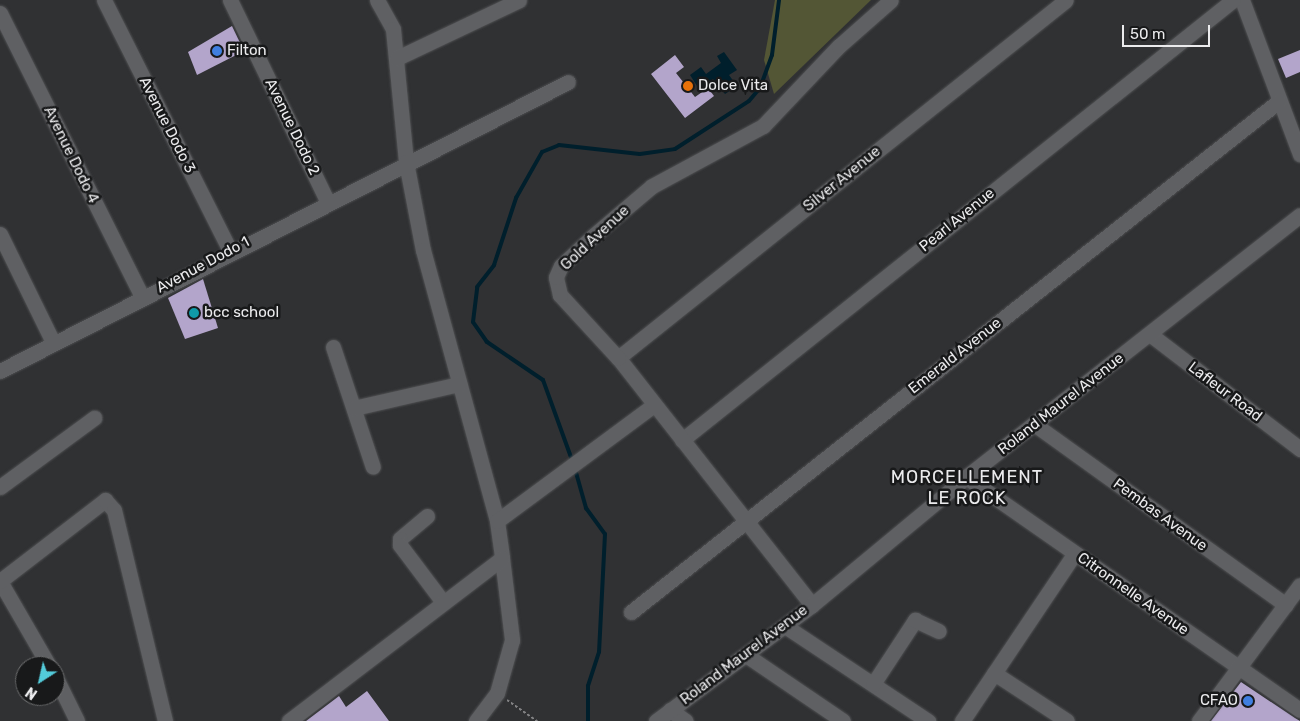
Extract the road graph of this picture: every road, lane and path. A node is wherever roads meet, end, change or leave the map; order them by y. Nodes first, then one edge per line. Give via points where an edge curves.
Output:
1 (104, 0) edge
2 (230, 0) edge
3 (377, 0) edge
4 (519, 0) edge
5 (890, 0) edge
6 (1066, 0) edge
7 (1232, 0) edge
8 (1242, 0) edge
9 (0, 13) edge
10 (397, 58) junction
11 (568, 82) dead end
12 (1279, 101) junction
13 (1300, 154) edge
14 (406, 162) junction
15 (327, 201) junction
16 (1300, 215) edge
17 (2, 241) edge
18 (230, 251) junction
19 (142, 297) junction
20 (1151, 335) junction
21 (53, 342) junction
22 (333, 347) dead end
23 (618, 358) junction
24 (0, 371) edge
25 (459, 384) junction
26 (654, 405) junction
27 (354, 408) junction
28 (94, 418) dead end
29 (1034, 424) junction
30 (682, 440) junction
31 (1300, 448) edge
32 (373, 466) dead end
33 (966, 477) junction
34 (0, 486) edge
35 (427, 516) dead end
36 (748, 519) junction
37 (497, 521) junction
38 (1074, 553) junction
39 (502, 558) junction
40 (1300, 585) edge
41 (444, 602) junction
42 (812, 605) junction
43 (1286, 605) junction
44 (631, 612) dead end
45 (785, 626) junction
46 (939, 632) dead end
47 (746, 654) junction
48 (43, 656) edge
49 (1240, 668) junction
50 (994, 672) junction
51 (873, 684) junction
52 (497, 693) junction
53 (65, 696) edge
54 (670, 710) junction
55 (1300, 710) edge
56 (77, 721) edge
57 (166, 721) edge
58 (289, 721) edge
59 (476, 721) edge
60 (537, 721) edge
61 (656, 721) edge
62 (686, 721) edge
63 (843, 721) edge
64 (928, 721) edge
65 (962, 721) edge
66 (1067, 721) edge
67 (1199, 721) edge

1 - 18 street, Avenue Dodo 3
2 - 15 street, Avenue Dodo 2
3 - 10 street via 393,29
4 - 10 street
5 - 23 street, Gold Avenue via 839,46 763,126 652,186 561,266 556,277 560,294
6 - 23 street, Silver Avenue
7 - 30 street, Pearl Avenue
8 - 12 street
9 - 19 street, Avenue Dodo 4
10 - 14 street
11 - 14 street, Avenue Dodo 1
12 - 13 street
12 - 36 street, Emerald Avenue
14 - 15 street, Avenue Dodo 1
14 - 25 street via 423,250
15 - 18 street, Avenue Dodo 1
16 - 20 street, Roland Maurel Avenue
17 - 21 street
18 - 19 street, Avenue Dodo 1
19 - 21 street, Avenue Dodo 1
20 - 29 street, Roland Maurel Avenue
20 - 31 street, Lafleur Road
21 - 24 street, Avenue Dodo 1
22 - 27 street
23 - 26 street, Gold Avenue
25 - 27 street
25 - 37 street
26 - 30 street, Gold Avenue
26 - 37 street
27 - 32 street
28 - 34 street
29 - 33 street, Roland Maurel Avenue
29 - 43 street, Pembas Avenue
30 - 36 street, Gold Avenue
33 - 38 street, Citronnelle Avenue
33 - 42 street, Roland Maurel Avenue
35 - 41 street via 400,539 400,545
36 - 42 street, Gold Avenue
36 - 44 street, Emerald Avenue
37 - 39 street
38 - 49 street, Citronnelle Avenue
38 - 50 street
39 - 41 street
39 - 52 street via 512,640
40 - 43 street
41 - 58 street
42 - 45 street, Roland Maurel Avenue
43 - 49 street
45 - 47 street, Roland Maurel Avenue
45 - 51 street
46 - 51 street via 915,620
47 - 54 street, Roland Maurel Avenue
47 - 63 street
48 - 57 street via 0,581 105,500 114,510
49 - 55 street, Citronnelle Avenue
49 - 67 street
50 - 65 street
50 - 66 street
51 - 64 street
52 - 59 street
52 - 60 path
53 - 56 street
54 - 61 street, Roland Maurel Avenue
54 - 62 street

